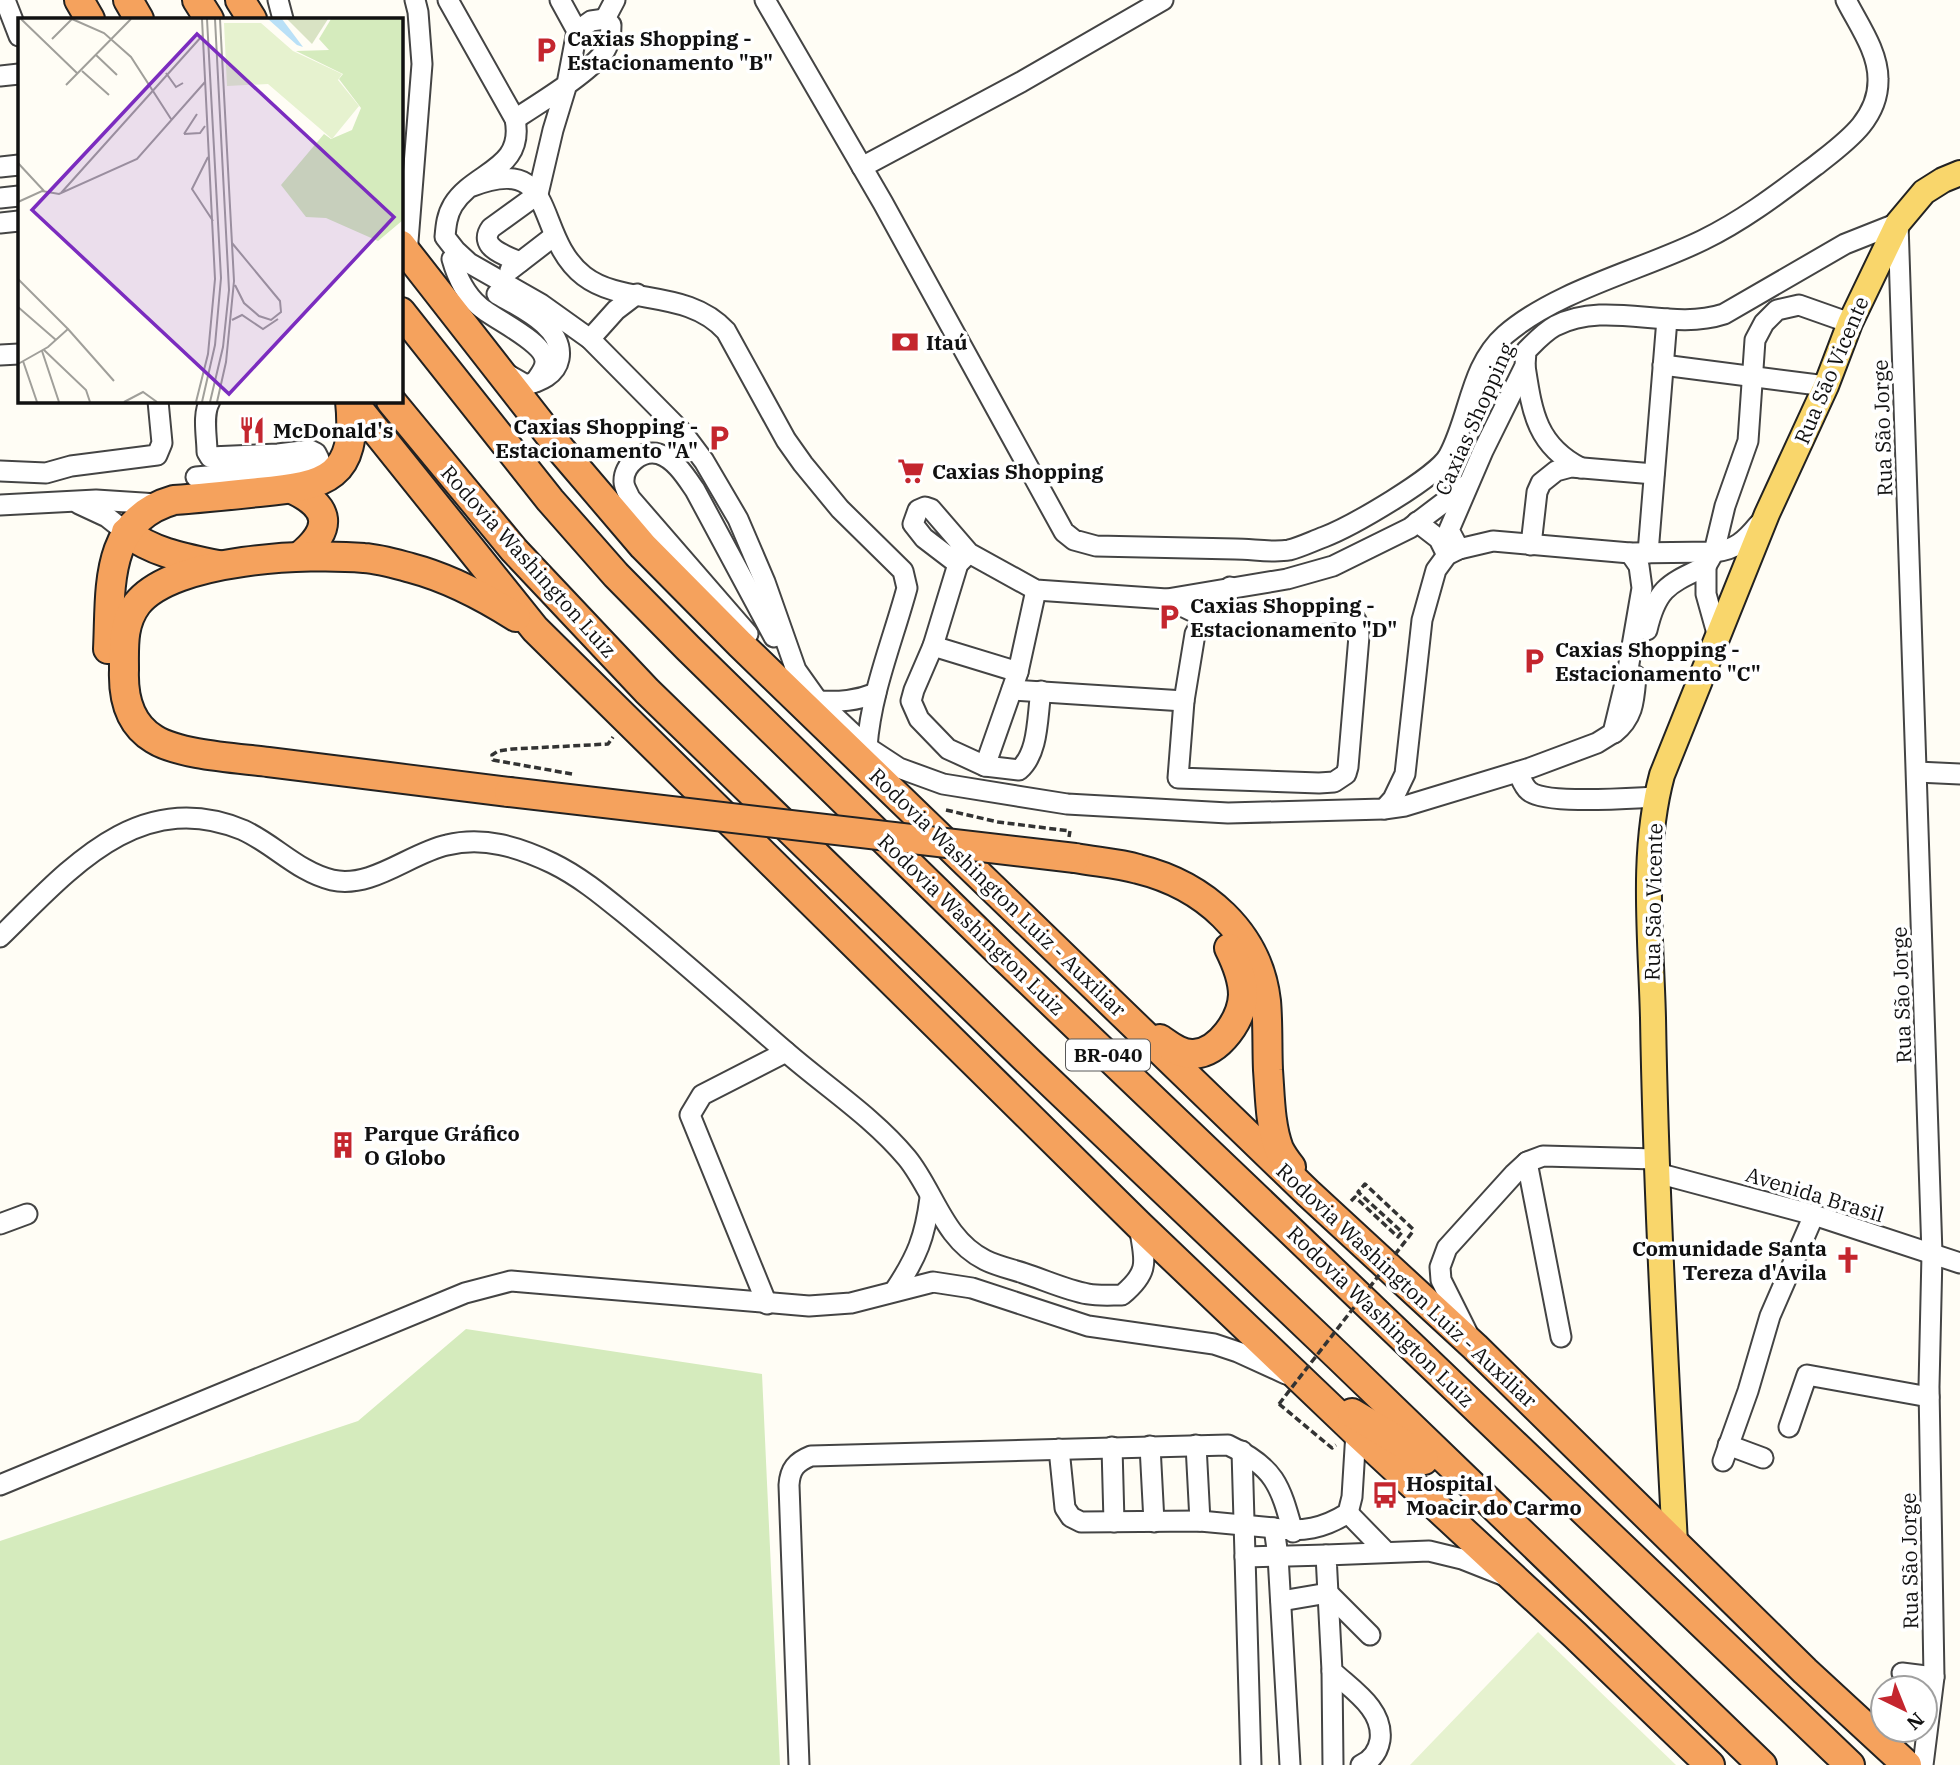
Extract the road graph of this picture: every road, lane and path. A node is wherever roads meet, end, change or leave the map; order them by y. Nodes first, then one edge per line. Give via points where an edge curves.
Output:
1 (5, 0) edge
2 (79, 0) edge
3 (128, 0) edge
4 (197, 0) edge
5 (240, 0) edge
6 (278, 0) edge
7 (415, 0) edge
8 (448, 0) edge
9 (560, 0) edge
10 (615, 0) edge
11 (765, 0) edge
12 (1163, 0) edge
13 (1846, 0) edge
14 (89, 18) edge
15 (138, 18) edge
16 (208, 18) edge
17 (251, 18) edge
18 (283, 18) edge
19 (604, 19) junction
20 (578, 31) junction
21 (18, 33) edge
22 (18, 74) edge
23 (0, 76) edge
24 (567, 84) junction
25 (515, 119) junction
26 (18, 165) edge
27 (0, 167) edge
28 (862, 167) junction
29 (1960, 173) edge
30 (470, 187) junction
31 (406, 190) edge
32 (538, 194) junction
33 (18, 196) edge
34 (0, 198) edge
35 (18, 221) edge
36 (0, 223) edge
37 (1898, 223) junction
38 (554, 236) junction
39 (445, 237) junction
40 (404, 250) edge
41 (520, 262) junction
42 (497, 280) junction
43 (402, 291) edge
44 (637, 294) junction
45 (402, 313) edge
46 (1667, 319) junction
47 (1850, 323) junction
48 (590, 339) junction
49 (18, 354) edge
50 (486, 354) junction
51 (0, 355) edge
52 (1663, 365) junction
53 (1525, 366) junction
54 (1753, 375) junction
55 (1826, 386) junction
56 (158, 402) edge
57 (194, 402) edge
58 (209, 402) edge
59 (351, 402) edge
60 (352, 402) edge
61 (392, 402) edge
62 (1581, 468) junction
63 (0, 471) edge
64 (46, 473) junction
65 (1654, 474) junction
66 (1468, 484) junction
67 (195, 488) junction
68 (292, 489) junction
69 (75, 502) junction
70 (43, 503) junction
71 (158, 504) junction
72 (0, 505) edge
73 (1767, 514) junction
74 (1416, 522) junction
75 (1449, 530) junction
76 (126, 533) junction
77 (1493, 541) junction
78 (643, 545) junction
79 (1531, 545) junction
80 (1453, 552) junction
81 (1639, 553) junction
82 (300, 556) junction
83 (1710, 559) junction
84 (222, 565) junction
85 (1230, 587) junction
86 (1036, 590) junction
87 (1167, 599) junction
88 (1204, 617) junction
89 (535, 629) junction
90 (1640, 633) junction
91 (1717, 638) junction
92 (933, 646) junction
93 (784, 649) junction
94 (1015, 681) junction
95 (1041, 691) junction
96 (876, 693) junction
97 (818, 701) junction
98 (1185, 701) junction
99 (626, 719) junction
100 (831, 730) junction
101 (867, 747) junction
102 (985, 766) junction
103 (1518, 772) junction
104 (1917, 772) junction
105 (1405, 774) junction
106 (1960, 774) edge
107 (583, 777) dead end
108 (1433, 797) junction
109 (1656, 797) junction
110 (512, 801) junction
111 (940, 808) dead end
112 (1384, 809) junction
113 (1074, 856) junction
114 (0, 937) edge
115 (1131, 1020) junction
116 (786, 1052) junction
117 (1527, 1162) junction
118 (1656, 1166) junction
119 (1308, 1193) junction
120 (930, 1198) junction
121 (27, 1214) dead end
122 (1814, 1215) junction
123 (1335, 1218) junction
124 (0, 1224) edge
125 (1139, 1225) junction
126 (1932, 1254) junction
127 (1960, 1262) edge
128 (895, 1290) junction
129 (1090, 1294) junction
130 (767, 1304) junction
131 (1088, 1326) junction
132 (1561, 1337) dead end
133 (1475, 1347) junction
134 (1309, 1386) junction
135 (1929, 1397) junction
136 (1279, 1404) dead end
137 (1789, 1427) dead end
138 (1356, 1432) junction
139 (1196, 1445) junction
140 (1150, 1446) junction
141 (1112, 1447) junction
142 (1059, 1449) junction
143 (1242, 1451) junction
144 (1763, 1458) dead end
145 (0, 1485) edge
146 (1348, 1513) junction
147 (1199, 1521) junction
148 (1114, 1522) junction
149 (1154, 1522) junction
150 (1245, 1524) junction
151 (1284, 1530) junction
152 (1529, 1542) junction
153 (1675, 1544) junction
154 (1386, 1552) junction
155 (1326, 1555) junction
156 (1278, 1556) junction
157 (1245, 1557) junction
158 (1517, 1581) junction
159 (1328, 1593) junction
160 (1280, 1601) junction
161 (1370, 1635) dead end
162 (1332, 1671) junction
163 (1902, 1673) dead end
164 (1908, 1674) edge
165 (1934, 1674) edge
166 (1926, 1744) edge
167 (799, 1765) edge
168 (1251, 1765) edge
169 (1290, 1765) edge
170 (1333, 1765) edge
171 (1361, 1765) edge
172 (1710, 1765) edge
173 (1762, 1765) edge
174 (1850, 1765) edge
175 (1907, 1765) edge
176 (1923, 1765) edge

1 - 21 street
2 - 14 highway
3 - 15 highway
4 - 16 highway
5 - 17 highway
6 - 18 street
7 - 31 street via 422,64
8 - 25 street
9 - 20 street
10 - 19 street
11 - 28 street
12 - 28 street
13 - 28 street via 1872,49 1878,78 1875,104 1844,144 1747,216 1702,240 1576,292 1521,322 1490,352 1454,444 1437,470 1363,518 1287,550 1096,546 1074,540 1065,532
19 - 20 street via 591,21
19 - 24 street via 611,25 610,42 601,56
20 - 24 street
22 - 23 street
24 - 25 street
24 - 32 street
25 - 30 street via 515,143 508,157
26 - 27 street
29 - 37 main road, Rua Sāo Vicente via 1924,192
30 - 32 street via 491,178 509,177 524,181
30 - 39 street via 454,203
31 - 40 street
32 - 38 street
32 - 41 street via 486,234 491,247
33 - 34 street
35 - 36 street
37 - 46 street, Caxias Shopping via 1845,244 1724,314 1697,320
37 - 47 main road, Rua Sāo Vicente
37 - 104 street, Rua São Jorge
38 - 41 street
38 - 44 street via 585,277
39 - 42 street, Caxias Shopping via 469,262
39 - 50 street via 460,282 474,300 544,355 543,378 526,385
40 - 50 highway, Rodovia Washington Luiz - Auxiliar
41 - 42 street
42 - 48 street, Caxias Shopping
43 - 78 highway via 588,516
44 - 48 street
44 - 96 street via 684,305 715,319 813,477 903,571 907,588
45 - 174 highway, Rodovia Washington Luiz / BR-040 via 550,500 688,648 1002,955
46 - 52 street
46 - 53 street, Caxias Shopping via 1604,315 1564,322 1526,351
47 - 54 street via 1799,306 1777,310 1755,341
47 - 55 main road, Rua Sāo Vicente
48 - 93 street, Caxias Shopping via 683,433 704,461 742,528 765,582
49 - 51 street
50 - 78 highway, Rodovia Washington Luiz - Auxiliar
52 - 54 street
52 - 65 street
53 - 62 street via 1531,409 1542,434 1560,456
53 - 66 street, Caxias Shopping
54 - 55 street
54 - 83 street via 1748,440
55 - 73 main road, Rua Sāo Vicente
56 - 64 street via 162,443 157,455
57 - 67 street
58 - 67 street via 210,457 310,450 320,459 310,467
59 - 68 highway via 351,443 340,467 318,483
60 - 89 highway
61 - 152 highway, Rodovia Washington Luiz / BR-040 via 514,550 647,691
62 - 65 street
62 - 79 street via 1562,468 1541,482
63 - 64 street
64 - 70 street
65 - 81 street
66 - 74 street
66 - 75 street, Caxias Shopping
67 - 68 highway
67 - 71 highway
68 - 82 highway via 313,501 324,520 318,538
69 - 70 street
69 - 71 street
69 - 76 street via 107,517
70 - 72 street
71 - 76 highway via 137,517
73 - 83 street, Caxias Shopping via 1744,542
73 - 91 main road, Rua Sāo Vicente
74 - 75 street, Caxias Shopping
74 - 80 street
74 - 85 street via 1333,566 1287,579
75 - 77 street, Caxias Shopping
75 - 80 street, Caxias Shopping
76 - 84 highway via 164,553
76 - 110 highway via 113,574 108,681 115,720 141,751 178,766
77 - 79 street, Caxias Shopping
77 - 80 street, Caxias Shopping
78 - 100 highway, Rodovia Washington Luiz - Auxiliar
79 - 81 street, Caxias Shopping
80 - 105 street via 1436,570 1422,620
81 - 83 street, Caxias Shopping
81 - 90 street, Caxias Shopping
82 - 84 highway
82 - 89 highway via 367,558 411,567 447,579
83 - 90 street, Caxias Shopping via 1659,595
83 - 91 street via 1706,594
84 - 110 highway via 159,585 130,615 124,639 126,699 135,721 152,739 182,749
85 - 87 street
85 - 88 street
86 - 87 street
86 - 92 street via 964,558
86 - 94 street
87 - 88 street
88 - 98 street via 1195,634
88 - 98 street via 1229,625 1341,612 1355,618 1359,626 1346,774 1334,782 1302,783 1178,778
89 - 99 highway
90 - 103 street, Caxias Shopping via 1619,724 1597,743
91 - 109 main road, Rua Sāo Vicente
92 - 94 street
92 - 102 street via 914,690 914,710 948,749
93 - 97 street, Caxias Shopping
93 - 100 street, Caxias Shopping via 684,474 659,454 648,453 632,462 624,485 630,498
94 - 95 street
94 - 102 street
95 - 98 street
95 - 102 street via 1027,763 1019,770
96 - 97 street via 857,700
96 - 101 street
97 - 101 street, Caxias Shopping
99 - 107 path via 608,744 505,750 492,755 493,760
99 - 125 highway
100 - 115 highway, Rodovia Washington Luiz - Auxiliar
101 - 112 street, Caxias Shopping via 921,778 1067,804 1228,813
103 - 108 street, Caxias Shopping
103 - 109 street via 1529,791 1545,798
104 - 106 street
104 - 126 street, Rua São Jorge
105 - 108 street
105 - 112 street
108 - 112 street, Caxias Shopping
109 - 118 main road, Rua Sāo Vicente via 1650,852
110 - 113 highway
111 - 113 path via 998,822 1070,831
113 - 115 highway via 1185,904 1210,924 1240,973 1243,995 1239,1015 1226,1035 1206,1051 1178,1051
113 - 119 highway via 1171,880 1215,907 1250,946 1266,1000 1271,1108 1279,1150
114 - 116 street via 103,843 140,826 180,818 214,820 246,831 313,874 335,881 362,879 444,845 475,841 508,845 554,864 590,886
115 - 119 highway, Rodovia Washington Luiz - Auxiliar
116 - 120 street via 880,1129 909,1160
116 - 130 street via 702,1095 690,1115
117 - 118 street, Avenida Brasil via 1543,1156
117 - 132 street
117 - 133 street via 1447,1248 1440,1267 1441,1280
118 - 122 street, Avenida Brasil
118 - 153 main road, Rua Sāo Vicente
119 - 123 highway, Rodovia Washington Luiz - Auxiliar
120 - 128 street via 913,1263
120 - 129 street via 963,1244 984,1260
121 - 124 street
122 - 126 street, Avenida Brasil
122 - 144 street via 1775,1301 1726,1453
123 - 133 highway, Rodovia Washington Luiz - Auxiliar
123 - 136 path, bridge via 1355,1197 1398,1237 1402,1232 1358,1192 1365,1184 1415,1230
125 - 129 street via 1145,1265 1137,1282 1122,1295
125 - 134 highway
126 - 127 street, Avenida Brasil
126 - 135 street, Rua São Jorge
128 - 130 street via 851,1303
128 - 131 street via 933,1282 972,1288
129 - 131 street
130 - 145 street via 511,1281 465,1293
131 - 134 street via 1214,1344
133 - 153 highway, Rodovia Washington Luiz - Auxiliar
134 - 138 highway
134 - 152 highway via 1402,1443
135 - 137 street via 1807,1375
135 - 165 street, Rua São Jorge
138 - 146 street
138 - 158 highway
139 - 140 street
139 - 143 street via 1228,1445
139 - 147 street
140 - 141 street
140 - 149 street
141 - 142 street
141 - 148 street
142 - 148 street via 1065,1508 1071,1517 1081,1522
142 - 167 street via 811,1456 799,1461 790,1473 789,1485
143 - 150 street
143 - 151 street via 1278,1484
146 - 151 street via 1331,1524
146 - 154 street
147 - 149 street
147 - 150 street
148 - 149 street
150 - 151 street
150 - 157 street
151 - 156 street
152 - 173 highway, Rodovia Washington Luiz / BR-040
153 - 175 highway, Rodovia Washington Luiz - Auxiliar
154 - 155 street
154 - 158 street via 1429,1550
155 - 156 street
155 - 159 street
156 - 157 street
156 - 160 street
157 - 168 street
158 - 172 highway
159 - 160 street
159 - 161 street
159 - 162 street
160 - 169 street
162 - 170 street
162 - 171 street via 1377,1714 1381,1728 1378,1750
163 - 164 street
166 - 176 street, Rua São Jorge

